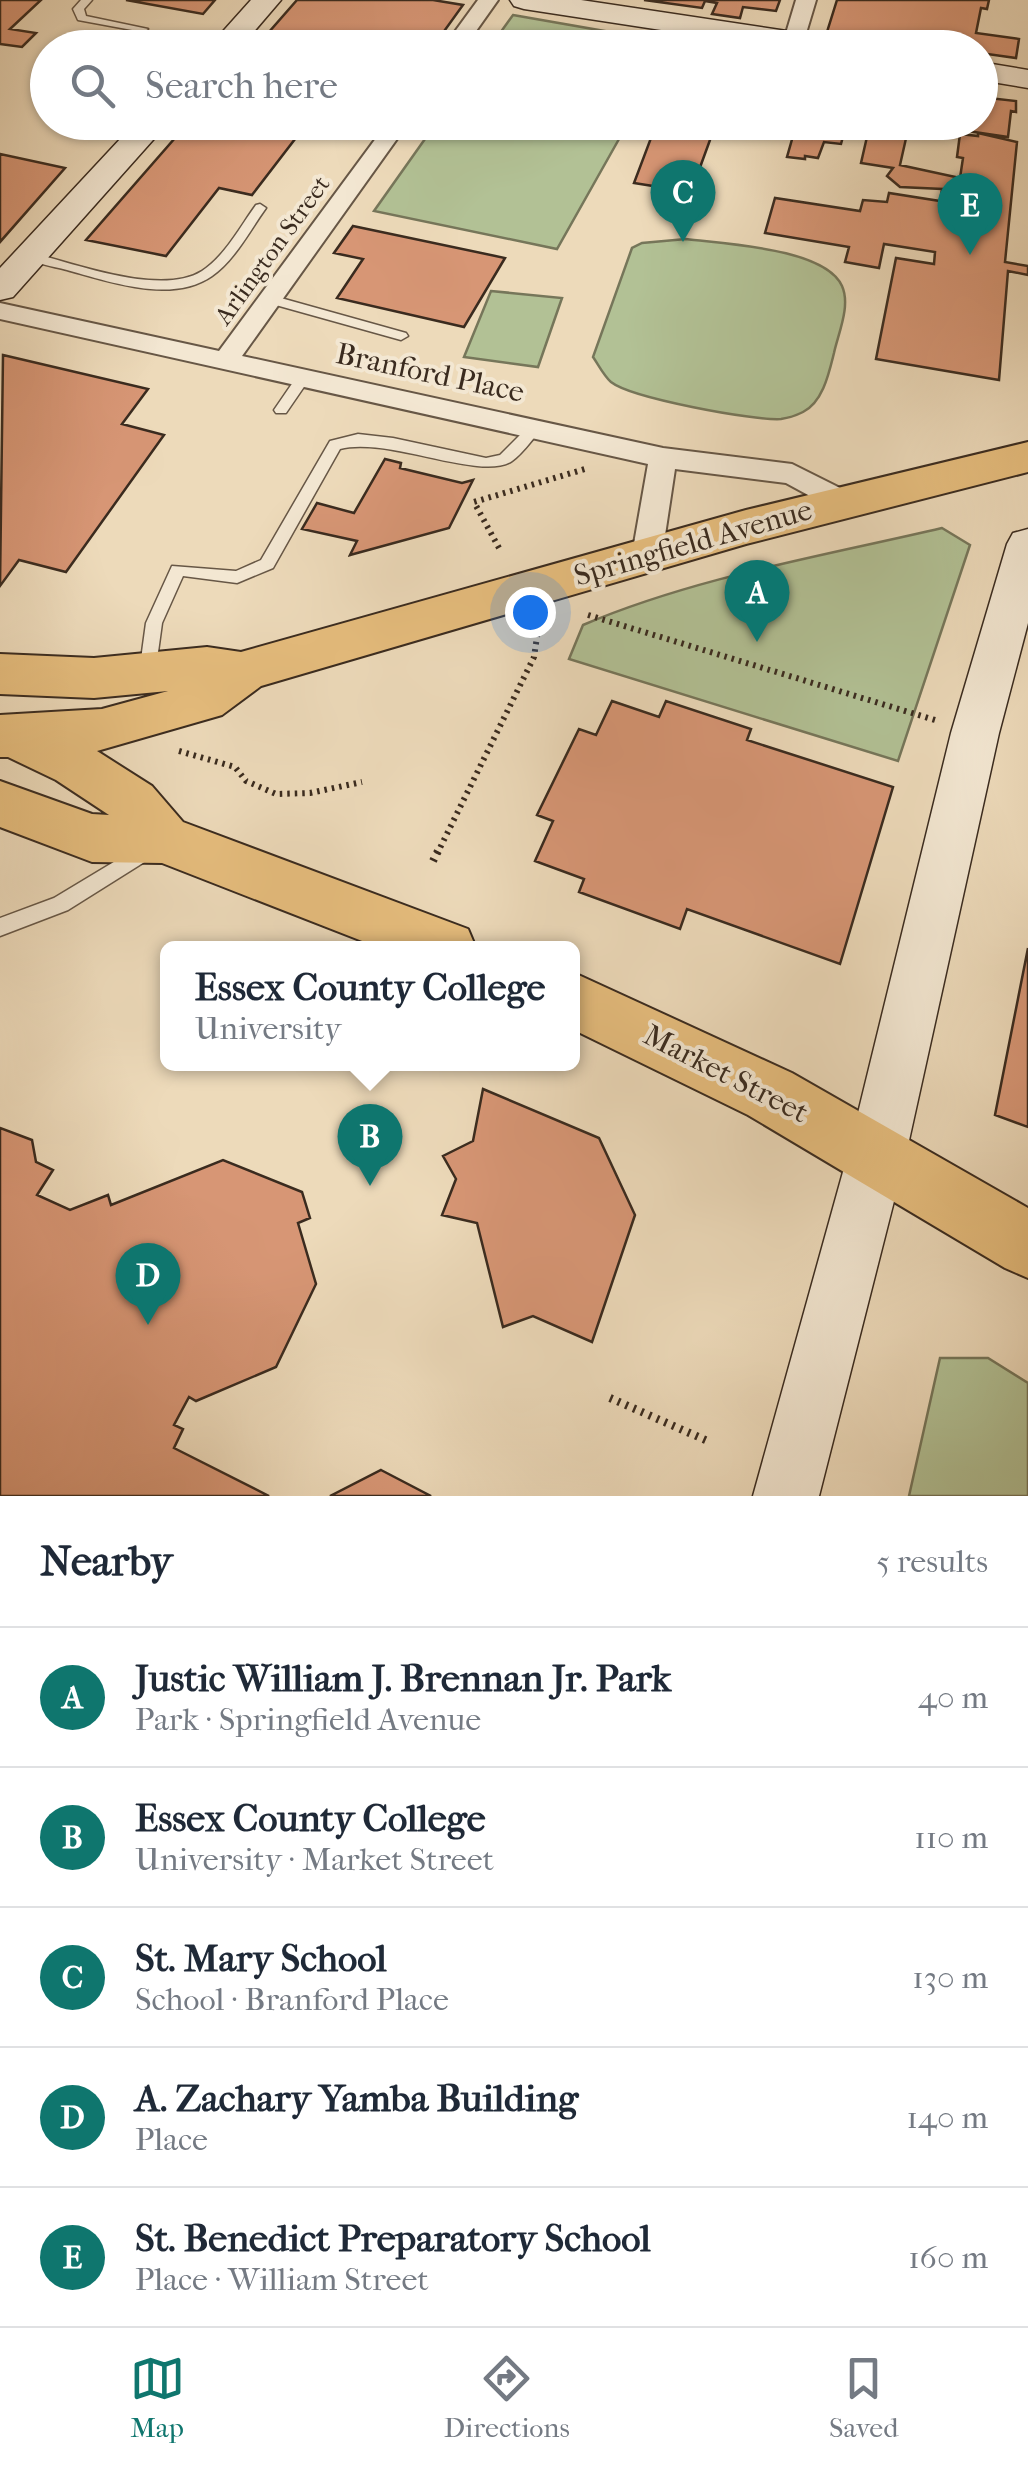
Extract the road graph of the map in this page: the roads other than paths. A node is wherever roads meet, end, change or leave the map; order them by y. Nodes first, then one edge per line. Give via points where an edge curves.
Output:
1 (87, 0) edge
2 (267, 0) edge
3 (488, 0) edge
4 (524, 0) edge
5 (806, 0) edge
6 (143, 29) dead end
7 (240, 30) edge
8 (467, 30) edge
9 (726, 30) edge
10 (797, 30) edge
11 (998, 74) edge
12 (1028, 79) edge
13 (137, 140) edge
14 (386, 140) edge
15 (260, 208) dead end
16 (29, 256) junction
17 (0, 289) edge
18 (270, 299) junction
19 (0, 310) edge
20 (401, 336) dead end
21 (225, 361) junction
22 (303, 378) junction
23 (281, 410) dead end
24 (534, 429) junction
25 (1028, 456) edge
26 (663, 458) junction
27 (842, 501) junction
28 (1028, 544) edge
29 (647, 555) junction
30 (244, 671) junction
31 (0, 674) edge
32 (146, 676) junction
33 (6, 734) edge
34 (0, 804) edge
35 (164, 839) junction
36 (0, 927) edge
37 (428, 941) edge
38 (580, 1003) edge
39 (877, 1154) junction
40 (1028, 1246) edge
41 (786, 1496) edge

1 - 6 lane via 78,9 82,18
2 - 7 street
3 - 8 street
4 - 9 street
5 - 10 street
11 - 12 street
13 - 16 street
14 - 18 street, Arlington Street
15 - 16 lane via 208,274 179,285
16 - 17 street
18 - 20 lane
18 - 21 street, Arlington Street
19 - 21 street, Branford Place
21 - 22 street, Branford Place
22 - 23 lane
22 - 24 street, Branford Place
24 - 26 street, Branford Place
24 - 32 lane via 505,460 486,463 393,442 335,445 267,564 237,577 178,570 154,623
25 - 27 main road, Springfield Avenue
26 - 27 street, Branford Place via 792,474
26 - 29 street
27 - 29 main road, Springfield Avenue
28 - 39 street via 955,726
29 - 30 main road, Springfield Avenue
30 - 32 main road, Springfield Avenue via 207,667
30 - 33 main road, Springfield Avenue via 204,700 102,730
31 - 32 main road, Springfield Avenue
33 - 35 main road via 133,802
34 - 35 main road via 92,838
35 - 36 lane via 62,904
35 - 37 main road
38 - 39 main road, Market Street via 714,1064
39 - 40 main road, Market Street
39 - 41 street

